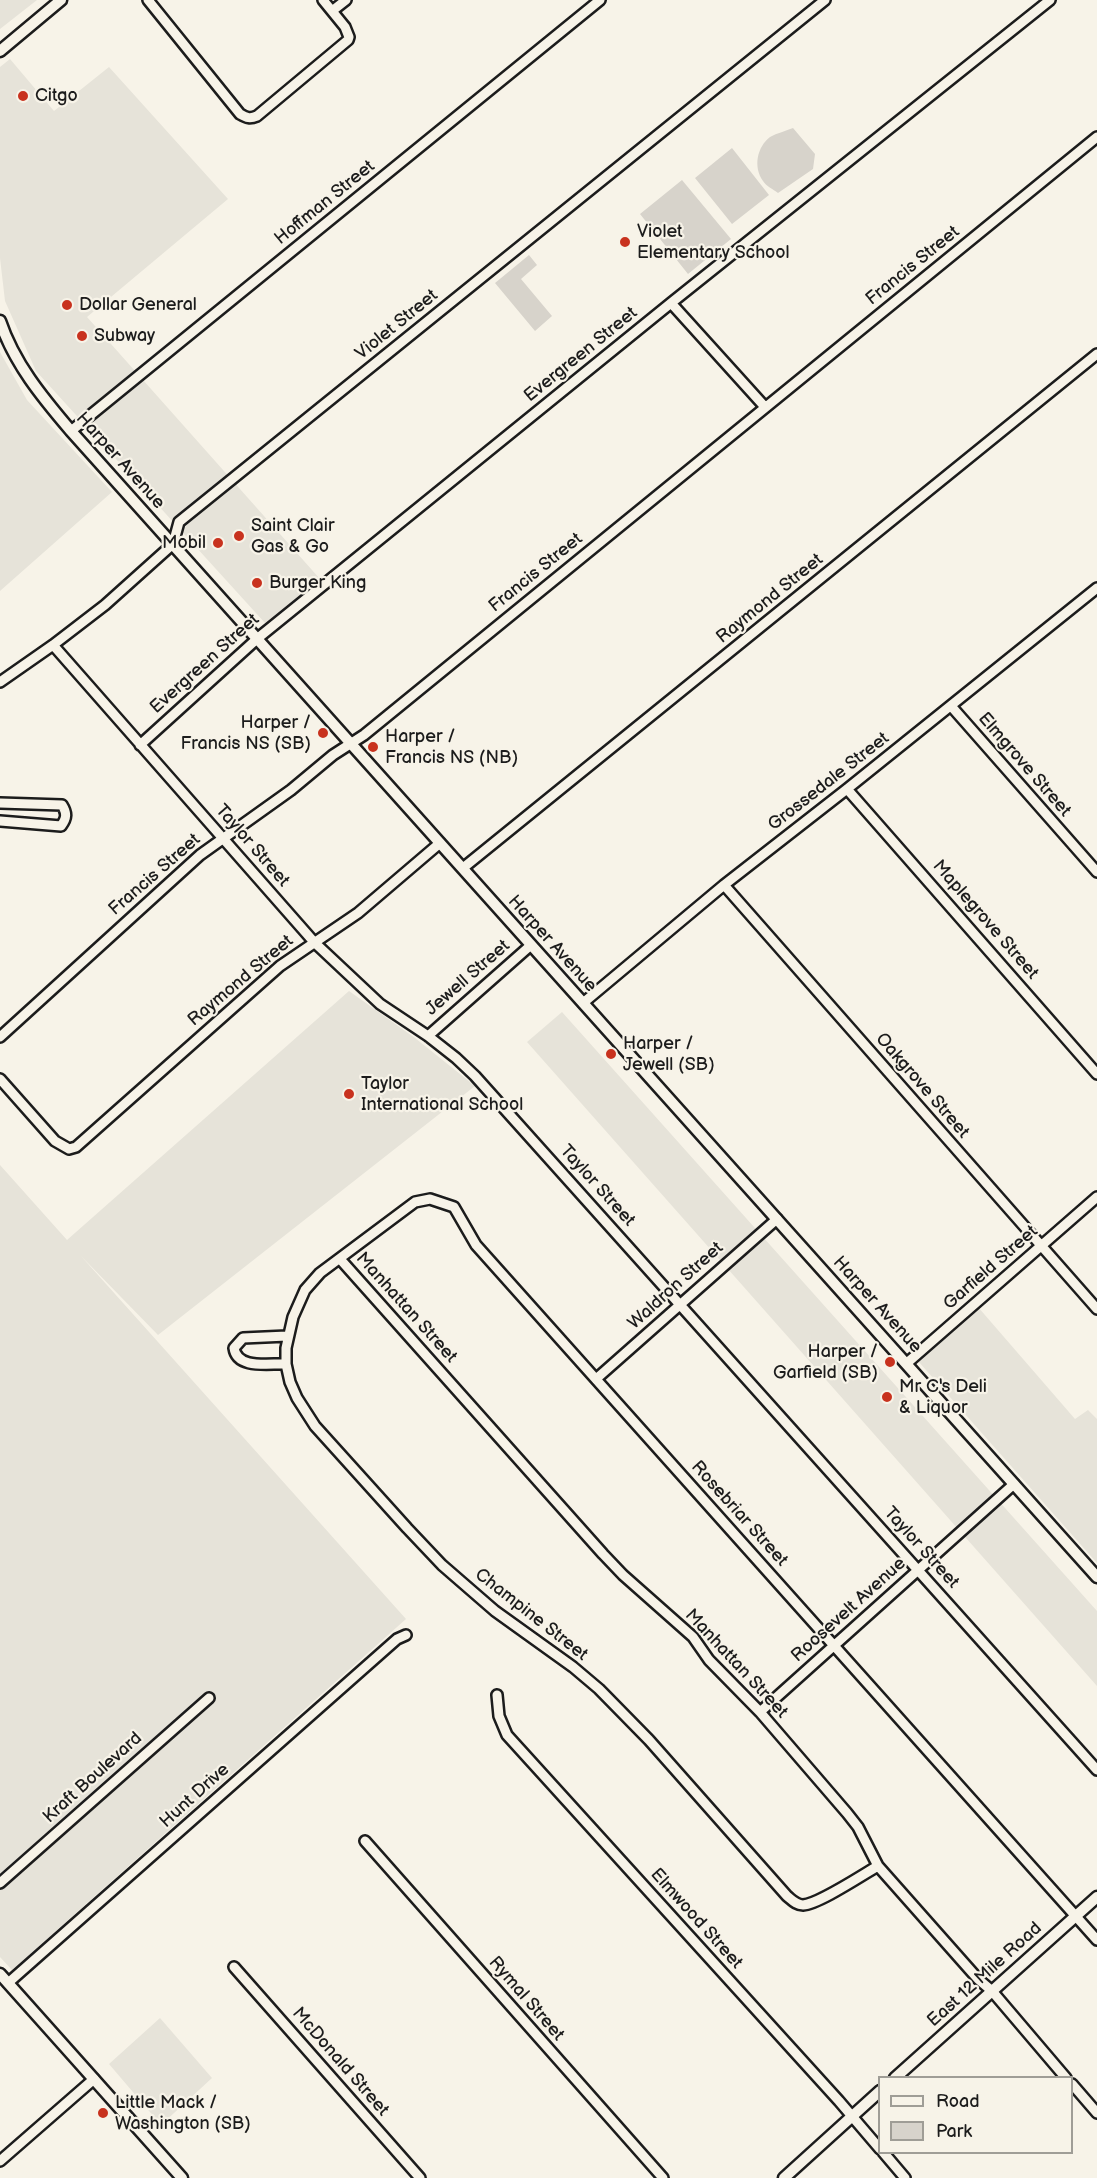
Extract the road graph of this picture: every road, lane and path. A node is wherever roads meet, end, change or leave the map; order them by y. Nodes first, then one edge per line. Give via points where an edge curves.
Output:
1 (61, 0) edge
2 (148, 0) edge
3 (323, 0) edge
4 (346, 0) edge
5 (600, 0) edge
6 (825, 0) edge
7 (1050, 0) edge
8 (332, 11) junction
9 (0, 51) edge
10 (1097, 137) edge
11 (671, 303) junction
12 (0, 321) edge
13 (1097, 354) edge
14 (765, 407) junction
15 (71, 431) junction
16 (173, 544) junction
17 (1096, 592) edge
18 (258, 638) junction
19 (53, 645) junction
20 (0, 682) edge
21 (951, 706) junction
22 (351, 744) junction
23 (141, 745) junction
24 (848, 789) junction
25 (0, 803) edge
26 (0, 821) edge
27 (223, 838) junction
28 (440, 843) junction
29 (463, 868) junction
30 (1097, 872) edge
31 (724, 885) junction
32 (314, 942) junction
33 (531, 945) junction
34 (583, 1004) junction
35 (428, 1036) junction
36 (0, 1037) edge
37 (1097, 1074) edge
38 (0, 1079) edge
39 (1097, 1197) edge
40 (777, 1218) junction
41 (1041, 1246) junction
42 (340, 1259) junction
43 (681, 1304) junction
44 (1097, 1309) edge
45 (287, 1336) junction
46 (907, 1363) junction
47 (286, 1364) junction
48 (596, 1379) junction
49 (1014, 1484) junction
50 (918, 1570) junction
51 (1097, 1577) edge
52 (406, 1635) dead end
53 (834, 1646) junction
54 (497, 1695) dead end
55 (209, 1698) dead end
56 (760, 1712) junction
57 (1097, 1770) edge
58 (365, 1841) dead end
59 (878, 1866) junction
60 (0, 1883) edge
61 (1097, 1897) edge
62 (1076, 1916) junction
63 (1097, 1940) edge
64 (234, 1967) dead end
65 (0, 1974) edge
66 (8, 1983) junction
67 (992, 1991) junction
68 (897, 2076) edge
69 (1064, 2076) edge
70 (94, 2079) junction
71 (1073, 2086) edge
72 (878, 2092) edge
73 (1097, 2113) edge
74 (852, 2116) junction
75 (878, 2148) edge
76 (885, 2154) edge
77 (0, 2161) edge
78 (182, 2178) edge
79 (420, 2178) edge
80 (663, 2178) edge
81 (784, 2178) edge
82 (905, 2178) edge

1 - 9 main road
2 - 8 street via 247,118 257,116 348,40 345,27
3 - 8 street
4 - 8 street
5 - 15 street, Hoffman Street
6 - 16 street, Violet Street via 179,522
7 - 11 street, Evergreen Street
10 - 14 street, Francis Street
11 - 14 street
11 - 18 street, Evergreen Street
12 - 15 main road, Harper Avenue via 23,370
13 - 29 street, Raymond Street
14 - 22 street, Francis Street
15 - 16 main road, Harper Avenue
16 - 18 main road, Harper Avenue
16 - 19 street, Violet Street
17 - 21 street, Grossedale Street
18 - 22 main road, Harper Avenue
18 - 23 street, Evergreen Street
19 - 20 street, Violet Street
19 - 23 street, Taylor Street
21 - 24 street, Grossedale Street
21 - 30 street, Elmgrove Street
22 - 27 street, Francis Street
22 - 28 main road, Harper Avenue
23 - 27 street, Taylor Street
24 - 31 street, Grossedale Street
24 - 37 street, Maplegrove Street
25 - 26 street via 62,806 66,820 61,826
27 - 32 street, Taylor Street
27 - 36 street, Francis Street
28 - 29 main road, Harper Avenue
28 - 32 street, Raymond Street via 358,913
29 - 33 main road, Harper Avenue
31 - 34 street, Grossedale Street
31 - 41 street, Oakgrove Street
32 - 35 street, Taylor Street via 380,1004
32 - 38 street, Raymond Street via 280,966 76,1148 69,1149 55,1141
33 - 34 main road, Harper Avenue
33 - 35 street, Jewell Street
34 - 40 main road, Harper Avenue
35 - 43 street, Taylor Street via 475,1076
39 - 41 street, Garfield Street
40 - 43 street, Waldron Street
40 - 46 main road, Harper Avenue
41 - 44 street, Oakgrove Street
41 - 46 street, Garfield Street
42 - 45 street, Champine Street via 305,1290
42 - 48 street, Rosebriar Street via 415,1202 430,1199 447,1204 458,1212 476,1245
42 - 56 street, Manhattan Street via 622,1575 693,1637 709,1660
43 - 48 street, Waldron Street
43 - 50 street, Taylor Street
45 - 47 street, Champine Street
45 - 47 street via 248,1337 234,1348 243,1362
46 - 49 main road, Harper Avenue
47 - 59 street, Champine Street via 297,1398 315,1426 406,1528 488,1604 573,1667 605,1696 795,1903 810,1903
48 - 53 street, Rosebriar Street
49 - 50 street, Roosevelt Avenue
49 - 51 main road, Harper Avenue
50 - 53 street, Roosevelt Avenue
50 - 57 street, Taylor Street
52 - 66 street, Hunt Drive
53 - 56 street, Roosevelt Avenue
53 - 62 street, Rosebriar Street
54 - 74 street, Elmwood Street via 502,1726 516,1745
55 - 60 street, Kraft Boulevard
56 - 59 street, Manhattan Street via 858,1827
58 - 80 street, Rymal Street
59 - 67 street, Manhattan Street
61 - 62 main road, East 12 Mile Road
62 - 63 street, Rosebriar Street
62 - 67 main road, East 12 Mile Road
64 - 79 street, McDonald Street
65 - 66 main road
66 - 70 main road
67 - 68 main road, East 12 Mile Road
67 - 69 street, Manhattan Street
70 - 77 street
70 - 78 main road
71 - 73 street
72 - 74 main road
74 - 75 street, Elmwood Street
74 - 81 main road
76 - 82 street

